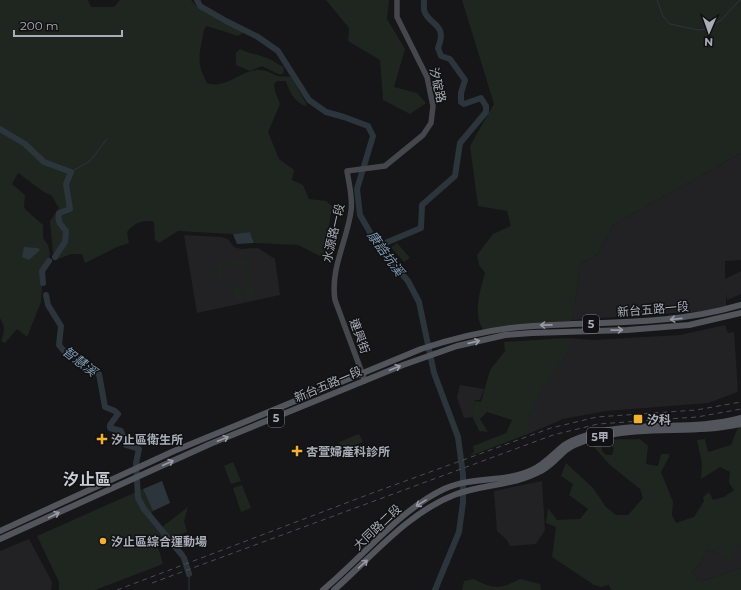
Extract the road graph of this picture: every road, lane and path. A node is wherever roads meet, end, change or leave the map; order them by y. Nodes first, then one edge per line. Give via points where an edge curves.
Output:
1 (397, 0) edge
2 (347, 171) joint
3 (335, 300) joint
4 (741, 304) edge
5 (741, 313) edge
6 (578, 328) junction
7 (448, 340) junction
8 (446, 349) junction
9 (364, 378) junction
10 (741, 418) edge
11 (741, 424) edge
12 (0, 531) edge
13 (0, 540) edge
14 (335, 579) junction
15 (341, 584) junction
16 (323, 590) edge
17 (334, 590) edge

1 - 2 street, 汐碇路 via 397,17 426,77 433,106 432,123 423,136 385,166
2 - 3 street, 水源路一段 via 352,201 333,288
3 - 9 street, 連興街
4 -> 6 main road, 新台五路一段 / 5 via 682,318
6 -> 5 main road, 新台五路一段 / 5 via 627,330 689,325
6 -> 7 main road, 新台五路一段 / 5 via 514,328 484,331
8 -> 6 main road, 新台五路一段 / 5 via 505,335
7 - 8 main road
7 - 9 main road, 新台五路一段 / 5 via 421,349
9 -> 8 main road, 新台五路一段 / 5
9 - 12 main road, 新台五路一段 / 5 via 217,434
13 -> 9 main road, 新台五路一段 / 5
10 -> 14 main road, 大同路二段 / 5甲 via 703,425 607,430 572,441 527,472 504,478 471,481 444,489 408,512
15 -> 11 main road, 大同路二段 / 5甲 via 412,518 453,495 528,477 541,471 572,446 628,432 696,431
14 - 15 main road
14 - 16 main road, 大同路二段 / 5甲
15 - 17 main road, 大同路二段 / 5甲

